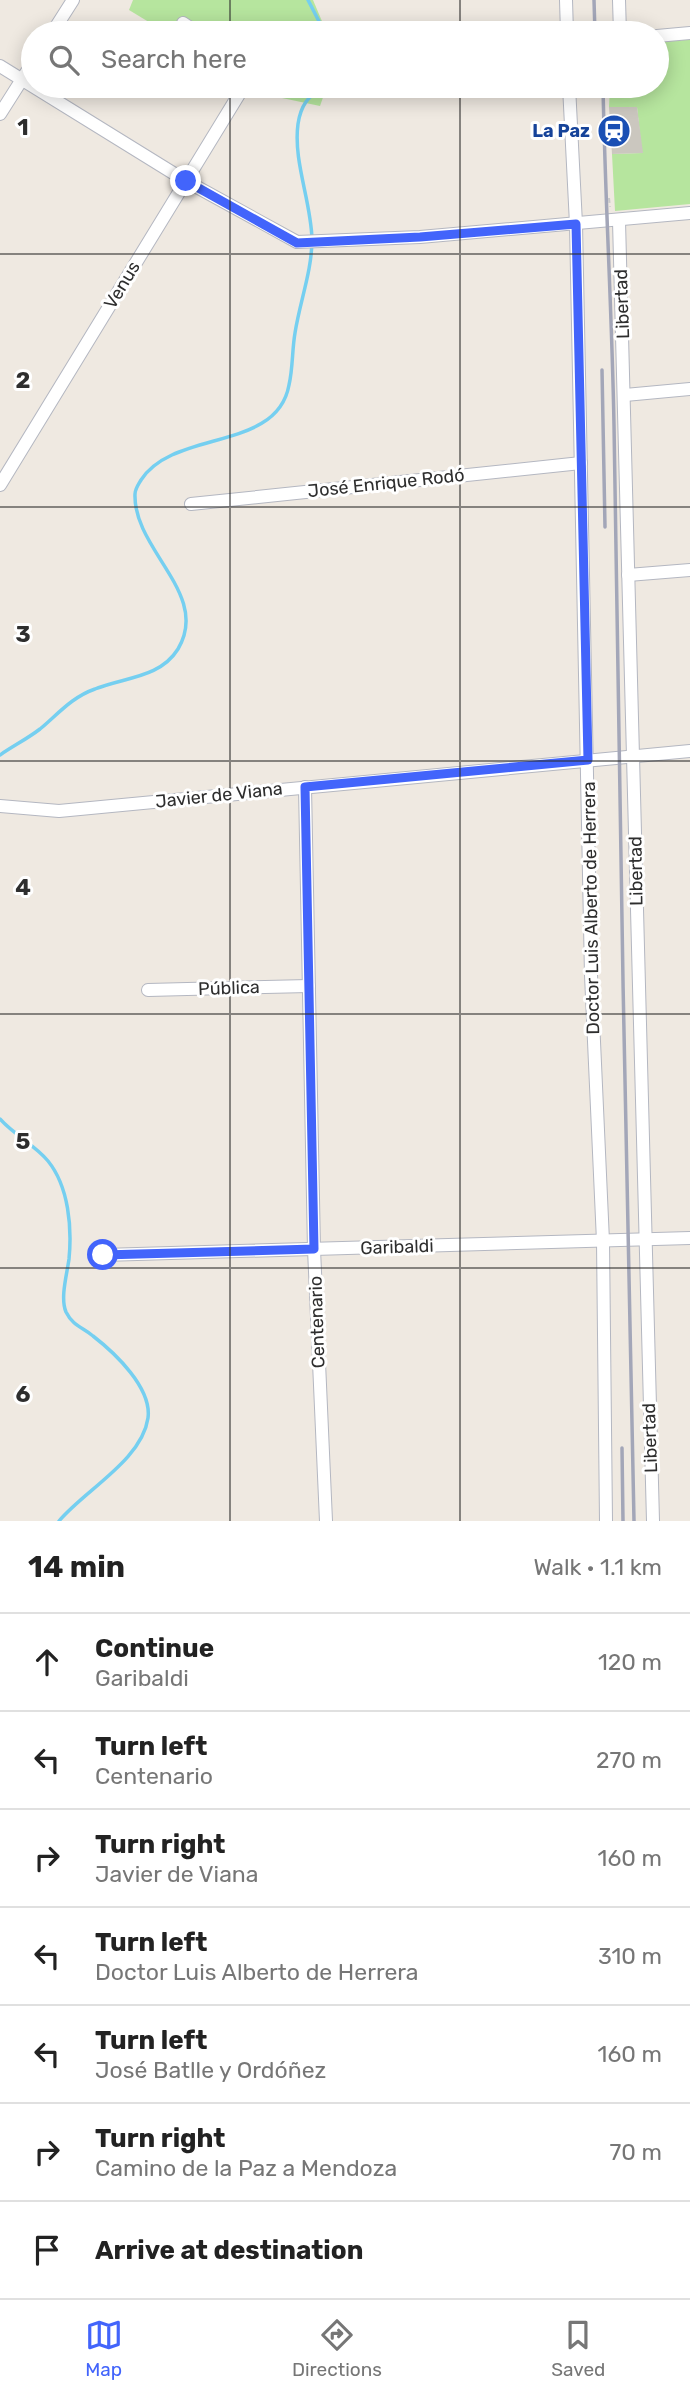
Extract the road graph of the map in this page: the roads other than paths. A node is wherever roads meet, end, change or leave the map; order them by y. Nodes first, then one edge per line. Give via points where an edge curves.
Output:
1 (74, 0) edge
2 (566, 0) edge
3 (619, 0) edge
4 (60, 21) edge
5 (567, 21) edge
6 (620, 21) edge
7 (690, 33) edge
8 (669, 35) edge
9 (0, 66) edge
10 (21, 78) edge
11 (21, 81) edge
12 (53, 98) edge
13 (237, 98) edge
14 (570, 98) edge
15 (0, 114) edge
16 (186, 181) junction
17 (690, 213) edge
18 (619, 221) junction
19 (576, 224) junction
20 (690, 389) edge
21 (625, 395) junction
22 (581, 463) junction
23 (0, 485) edge
24 (191, 504) dead end
25 (690, 570) edge
26 (628, 575) junction
27 (690, 751) edge
28 (634, 757) junction
29 (588, 760) junction
30 (305, 787) junction
31 (0, 806) edge
32 (309, 986) junction
33 (148, 990) dead end
34 (690, 1238) edge
35 (643, 1240) junction
36 (603, 1241) junction
37 (314, 1249) junction
38 (103, 1255) dead end
39 (326, 1521) edge
40 (606, 1521) edge
41 (653, 1521) edge

1 - 4 street
2 - 5 street
3 - 6 street
7 - 8 street
9 - 10 street
11 - 15 street
12 - 16 street
13 - 16 street, Venus
14 - 19 street, Doctor Luis Alberto de Herrera
16 - 19 street via 297,243
16 - 23 street, Venus
17 - 18 street
18 - 19 street
18 - 21 street, Libertad
19 - 22 street, Doctor Luis Alberto de Herrera
20 - 21 street
21 - 26 street, Libertad
22 - 24 street, José Enrique Rodó
22 - 29 street, Doctor Luis Alberto de Herrera
25 - 26 street
26 - 28 street, Libertad
27 - 28 street, Javier de Viana
28 - 29 street, Javier de Viana
28 - 35 street, Libertad
29 - 30 street, Javier de Viana
29 - 36 street, Doctor Luis Alberto de Herrera via 591,975
30 - 31 street, Javier de Viana via 59,811
30 - 32 street, Centenario
32 - 33 street, Pública
32 - 37 street, Centenario
34 - 35 street, Garibaldi
35 - 36 street, Garibaldi
35 - 41 street, Libertad
36 - 37 street, Garibaldi
36 - 40 street, Doctor Luis Alberto de Herrera
37 - 38 street, Garibaldi
37 - 39 street, Centenario

